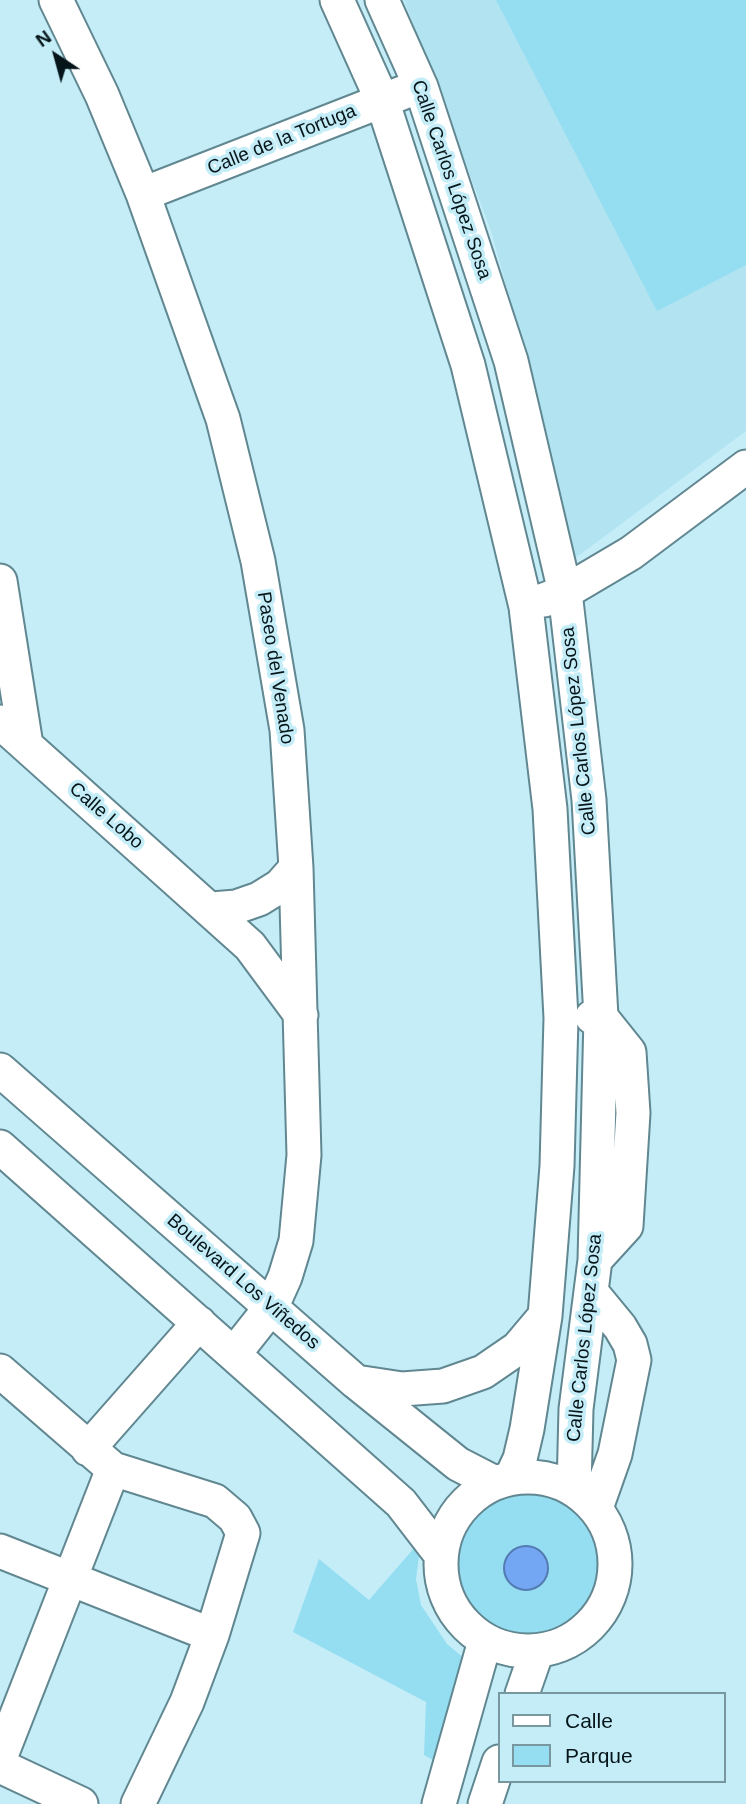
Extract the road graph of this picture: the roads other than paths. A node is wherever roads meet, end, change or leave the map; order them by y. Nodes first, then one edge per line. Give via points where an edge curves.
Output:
1 (337, 0) edge
2 (382, 0) edge
3 (51, 4) edge
4 (421, 87) junction
5 (382, 100) junction
6 (144, 194) junction
7 (746, 467) edge
8 (0, 581) edge
9 (565, 592) junction
10 (526, 607) junction
11 (0, 722) edge
12 (26, 745) junction
13 (296, 868) junction
14 (212, 909) junction
15 (301, 1015) junction
16 (601, 1017) junction
17 (561, 1018) junction
18 (0, 1070) edge
19 (0, 1147) edge
20 (592, 1293) junction
21 (272, 1306) junction
22 (545, 1316) junction
23 (199, 1324) junction
24 (234, 1354) junction
25 (0, 1371) edge
26 (356, 1382) junction
27 (101, 1459) junction
28 (503, 1480) junction
29 (585, 1498) junction
30 (0, 1551) edge
31 (441, 1555) junction
32 (69, 1578) junction
33 (212, 1635) junction
34 (485, 1641) junction
35 (537, 1651) junction
36 (523, 1692) edge
37 (0, 1758) edge
38 (498, 1765) edge
39 (0, 1766) edge
40 (81, 1804) edge
41 (138, 1804) edge
42 (439, 1804) edge
43 (485, 1804) edge

1 - 5 street, Calle Carlos López Sosa
2 - 4 street, Calle Carlos López Sosa
3 - 6 street, Paseo del Venado
4 - 5 street, Calle de la Tortuga
4 - 9 street, Calle Carlos López Sosa via 511,361
5 - 6 street, Calle de la Tortuga
5 - 10 street, Calle Carlos López Sosa via 468,365
6 - 13 street, Paseo del Venado via 223,419 258,561 287,730
7 - 9 street via 631,553
8 - 12 street
9 - 10 street
9 - 16 street, Calle Carlos López Sosa via 589,800
10 - 17 street, Calle Carlos López Sosa via 550,809
11 - 12 street, Calle Lobo
12 - 14 street, Calle Lobo
13 - 14 street via 280,886 259,899
13 - 15 street, Paseo del Venado
14 - 15 street, Calle Lobo via 250,946
15 - 21 street, Paseo del Venado via 304,1155 296,1241
16 - 17 street
16 - 20 street, Calle Carlos López Sosa
17 - 22 street, Calle Carlos López Sosa via 557,1166
18 - 21 street, Boulevard Los Viñedos
19 - 23 street
20 - 29 street, Calle Carlos López Sosa via 576,1409
20 - 29 street via 620,1327 634,1360 615,1454
21 - 24 street, Paseo del Venado
21 - 26 street, Boulevard Los Viñedos
22 - 26 street via 518,1348 483,1372 443,1386 401,1389
22 - 28 street, Calle Carlos López Sosa via 520,1459
23 - 24 street
23 - 27 street
24 - 31 street via 401,1503
25 - 27 street
26 - 28 street, Boulevard Los Viñedos via 436,1449 475,1474
27 - 32 street
27 - 33 street via 215,1501 235,1518 243,1533
28 - 29 street via 543,1478
28 - 31 street via 464,1504 444,1536
29 - 35 street via 611,1535 616,1566 610,1597 593,1624 567,1643
30 - 32 street
31 - 34 street via 450,1605 465,1626
32 - 33 street
32 - 37 street
33 - 41 street via 187,1702
34 - 35 street via 502,1648
34 - 42 street
35 - 36 street
38 - 43 street
39 - 40 street

